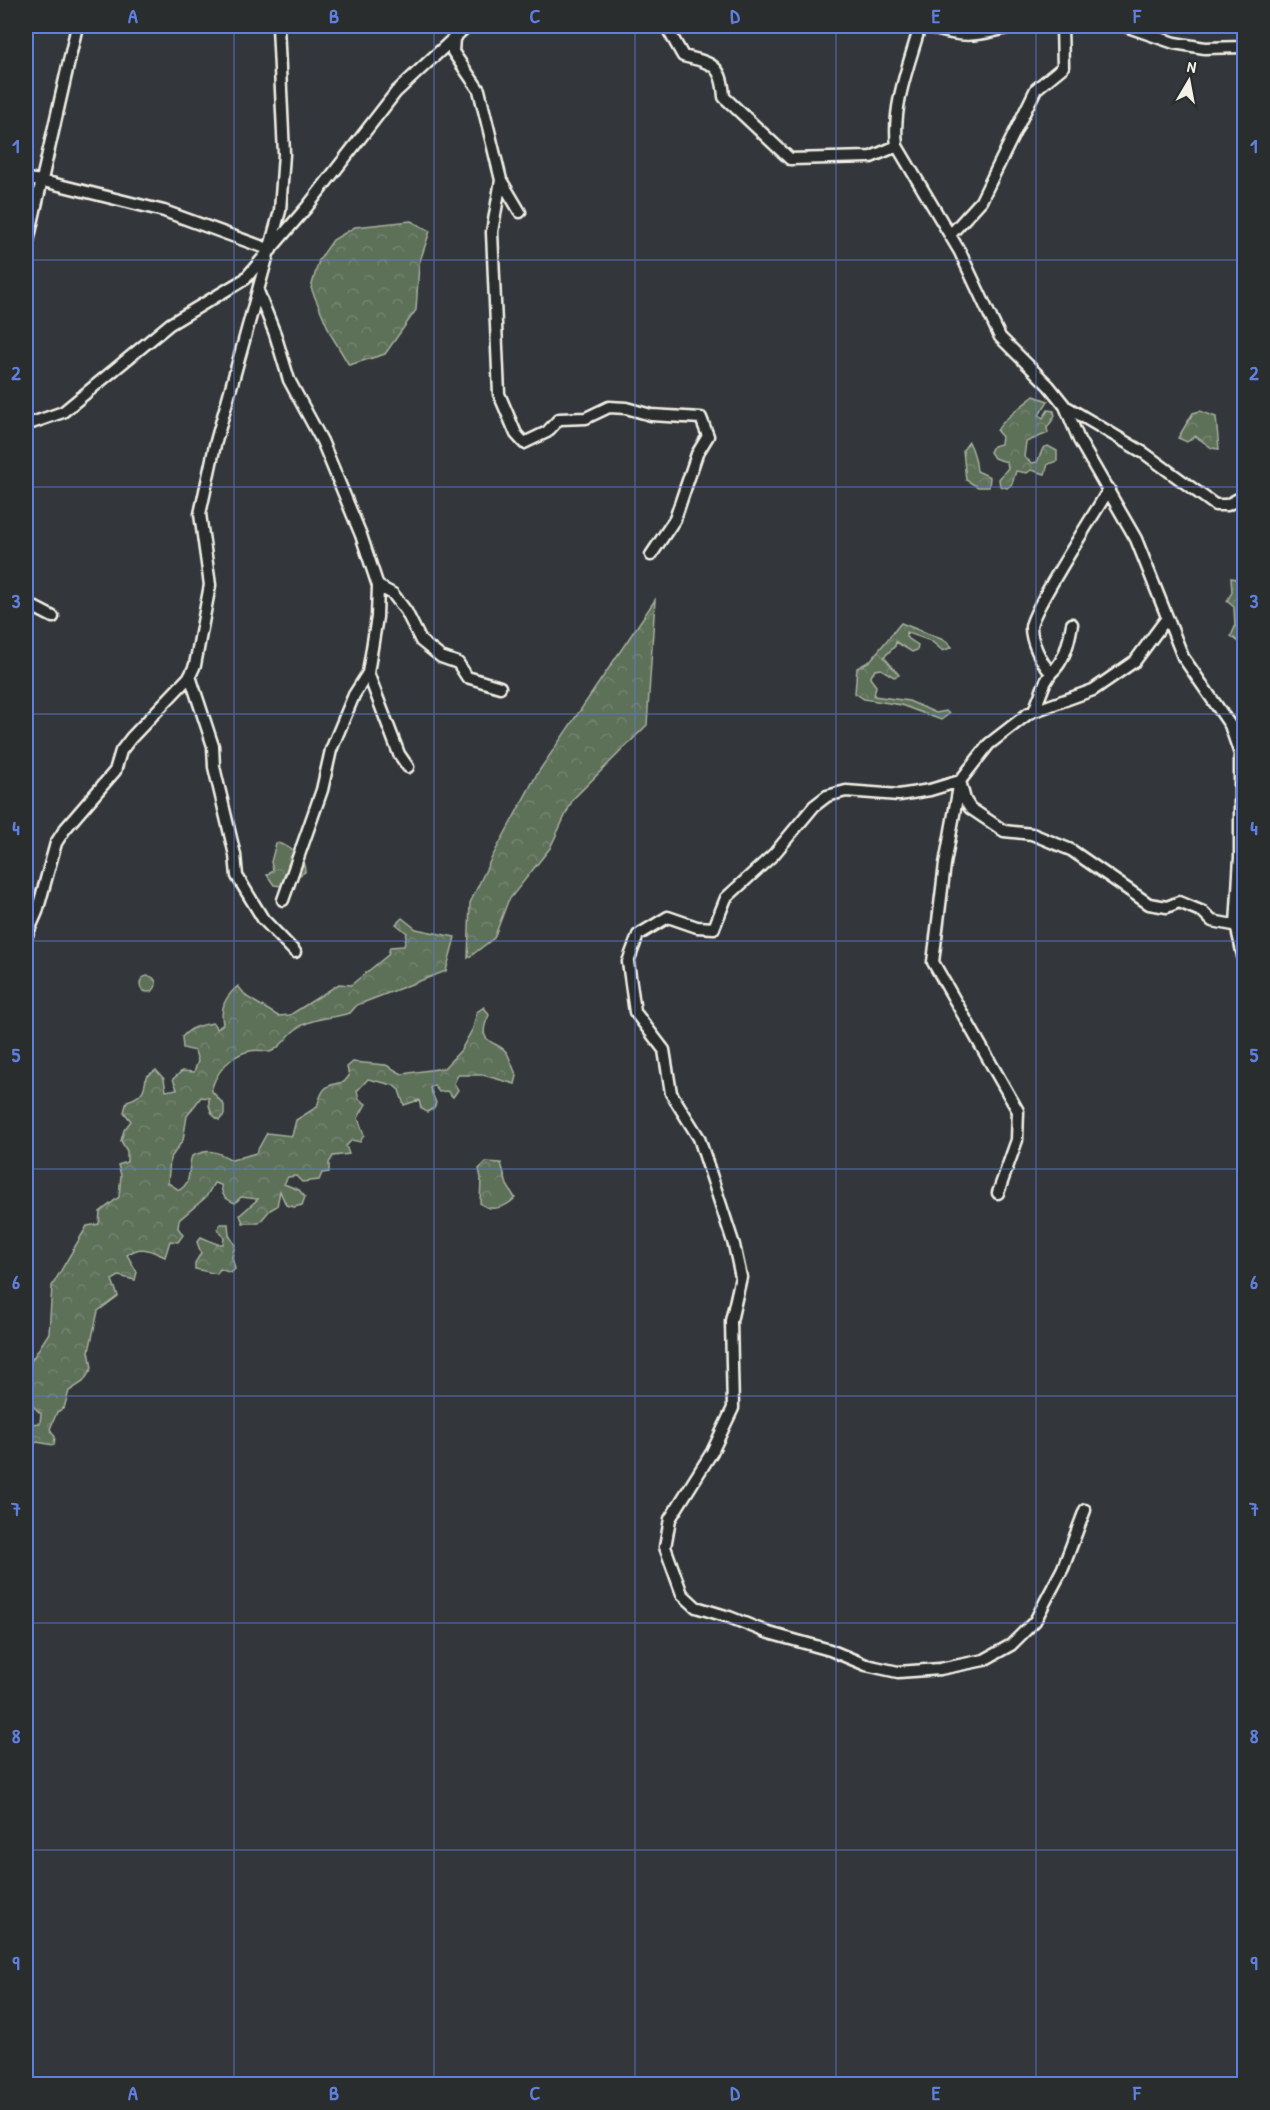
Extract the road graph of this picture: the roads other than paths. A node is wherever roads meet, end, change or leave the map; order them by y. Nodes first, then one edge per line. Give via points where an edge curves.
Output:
1 (77, 26) edge
2 (279, 26) edge
3 (467, 26) edge
4 (666, 26) edge
5 (920, 26) edge
6 (926, 26) edge
7 (1014, 26) edge
8 (1062, 26) edge
9 (1125, 26) edge
10 (454, 38) junction
11 (1245, 47) edge
12 (897, 146) junction
13 (26, 179) edge
14 (501, 180) junction
15 (43, 181) junction
16 (520, 212) dead end
17 (950, 236) junction
18 (26, 250) edge
19 (271, 250) junction
20 (258, 291) junction
21 (1065, 406) junction
22 (26, 425) edge
23 (1109, 489) junction
24 (1245, 496) edge
25 (651, 555) dead end
26 (378, 586) junction
27 (26, 603) edge
28 (53, 617) dead end
29 (1167, 618) junction
30 (1072, 624) dead end
31 (369, 673) junction
32 (1051, 673) junction
33 (190, 676) junction
34 (500, 687) dead end
35 (1034, 711) junction
36 (408, 767) dead end
37 (960, 781) junction
38 (283, 900) dead end
39 (1240, 926) edge
40 (26, 937) edge
41 (295, 952) dead end
42 (1245, 960) edge
43 (998, 1193) dead end
44 (1085, 1510) dead end

1 - 15 street
2 - 19 street via 284,154 280,211
3 - 10 street
4 - 12 street via 683,56 708,62 723,77 724,98 790,159 871,157
5 - 12 street via 897,104
6 - 7 street via 952,35 980,36
8 - 17 street via 1063,68 1036,89 981,201
9 - 11 street via 1174,43 1205,48
10 - 14 street via 453,52 479,90
10 - 19 street via 396,92
12 - 17 street
13 - 15 street
14 - 16 street
14 - 25 street via 492,232 499,394 516,434 524,443 547,432 559,419 586,418 609,407 701,418 708,435 697,454 675,519
15 - 18 street
15 - 19 street via 164,211
17 - 21 street via 1000,337
19 - 20 street
19 - 22 street via 245,279 170,324 63,412
20 - 26 street via 289,380 322,441
20 - 33 street via 200,514 210,585
21 - 23 street via 1079,440
21 - 24 street via 1144,453 1215,505 1227,506
23 - 29 street via 1136,539
23 - 32 street via 1040,603 1031,625 1033,641
26 - 31 street via 378,617
26 - 34 street via 393,594 421,642 441,657 458,663 467,677
27 - 28 street
29 - 35 street via 1135,661 1093,690
29 - 39 street via 1183,657 1230,725 1240,753
30 - 32 street via 1058,668
31 - 36 street via 399,754
31 - 38 street via 354,695 331,750 322,790
32 - 35 street
33 - 40 street via 131,738 121,751 115,771 84,804 56,843
33 - 41 street via 213,746 237,876 263,919
35 - 37 street via 989,744
37 - 39 street via 970,808 1004,831 1032,834 1071,850 1149,904 1167,907 1179,902 1203,912 1212,921
37 - 43 street via 933,962 1018,1111 1017,1140
37 - 44 street via 899,795 846,791 827,796 774,854 726,898 714,928 668,917 638,935 628,962 635,1012 664,1050 671,1093 699,1138 741,1277 731,1321 733,1408 712,1452 670,1520 665,1547 681,1594 696,1607 866,1665 898,1672 940,1669 984,1660 1011,1645 1035,1621 1063,1568
39 - 42 street

